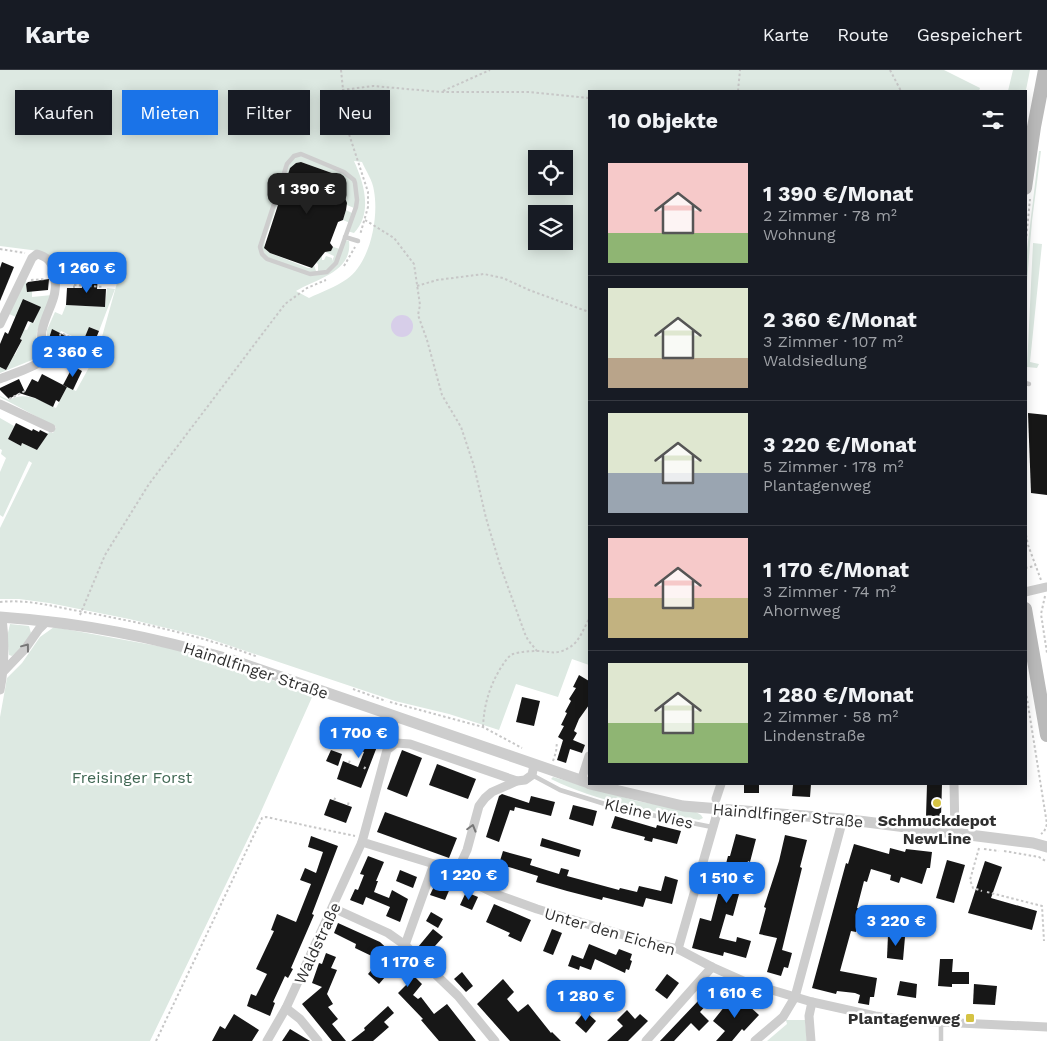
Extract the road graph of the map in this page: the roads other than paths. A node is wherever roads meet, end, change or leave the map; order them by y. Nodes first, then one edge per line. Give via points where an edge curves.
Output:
1 (1045, 70) edge
2 (1027, 174) edge
3 (345, 236) junction
4 (358, 241) road end
5 (0, 324) edge
6 (0, 379) edge
7 (0, 404) edge
8 (51, 428) dead end
9 (1046, 591) edge
10 (1027, 592) edge
11 (1, 617) edge
12 (47, 621) junction
13 (1027, 621) edge
14 (4, 671) junction
15 (0, 690) edge
16 (1047, 736) edge
17 (588, 765) edge
18 (533, 770) junction
19 (516, 781) junction
20 (586, 783) edge
21 (594, 785) edge
22 (720, 785) edge
23 (954, 785) edge
24 (717, 804) junction
25 (843, 820) junction
26 (712, 827) junction
27 (955, 834) junction
28 (361, 840) junction
29 (1047, 847) edge
30 (434, 864) junction
31 (456, 874) junction
32 (333, 908) junction
33 (405, 945) junction
34 (678, 949) junction
35 (712, 968) junction
36 (795, 997) junction
37 (812, 1002) junction
38 (286, 1008) junction
39 (941, 1023) junction
40 (1047, 1027) edge
41 (267, 1041) edge
42 (318, 1041) edge
43 (495, 1041) edge
44 (646, 1041) edge
45 (755, 1041) edge
46 (811, 1041) edge
47 (941, 1041) edge

1 - 2 main road
3 - 3 lane via 357,200 354,180 316,160 301,154 294,156 287,164 259,245 262,254 272,261 307,273 323,273 336,263
3 - 4 lane
5 - 6 street via 30,261 37,254 48,258 55,274 56,292 42,329 41,358 36,364
7 - 8 street
9 - 10 street
11 - 12 street, Haindlfinger Straße
11 - 14 street via 5,642
14 -> 12 street
12 - 18 street, Haindlfinger Straße via 154,639 232,660
13 - 16 main road
14 - 15 street
17 - 20 street
18 - 19 street via 525,780
18 - 20 street, Haindlfinger Straße
18 - 26 lane, Kleine Wies via 560,790 658,817
19 - 28 street via 410,744 396,743 388,750
31 -> 19 street via 467,850 479,806 492,792
21 - 24 street, Haindlfinger Straße via 664,802
22 - 24 street, Kleine Wies
23 - 27 street
24 - 25 street, Haindlfinger Straße
24 - 26 street, Kleine Wies
25 - 27 street, Haindlfinger Straße
25 - 36 street
26 - 34 street, Kleine Wies
27 - 29 street, Haindlfinger Straße
28 - 30 street, Unter den Eichen
28 - 32 street, Waldstraße
30 - 31 street, Unter den Eichen
30 - 33 street
31 - 34 street, Unter den Eichen via 537,910
32 - 33 street via 388,933
32 - 38 street, Waldstraße
33 - 43 street via 458,996
34 - 35 street, Unter den Eichen
35 - 36 street, Unter den Eichen
35 - 44 street
36 - 37 street
36 - 45 street via 783,1017
37 - 39 street via 882,1017
37 - 46 street via 809,1016
38 - 41 street, Waldstraße
38 - 42 street
39 - 40 street
39 - 47 lane

